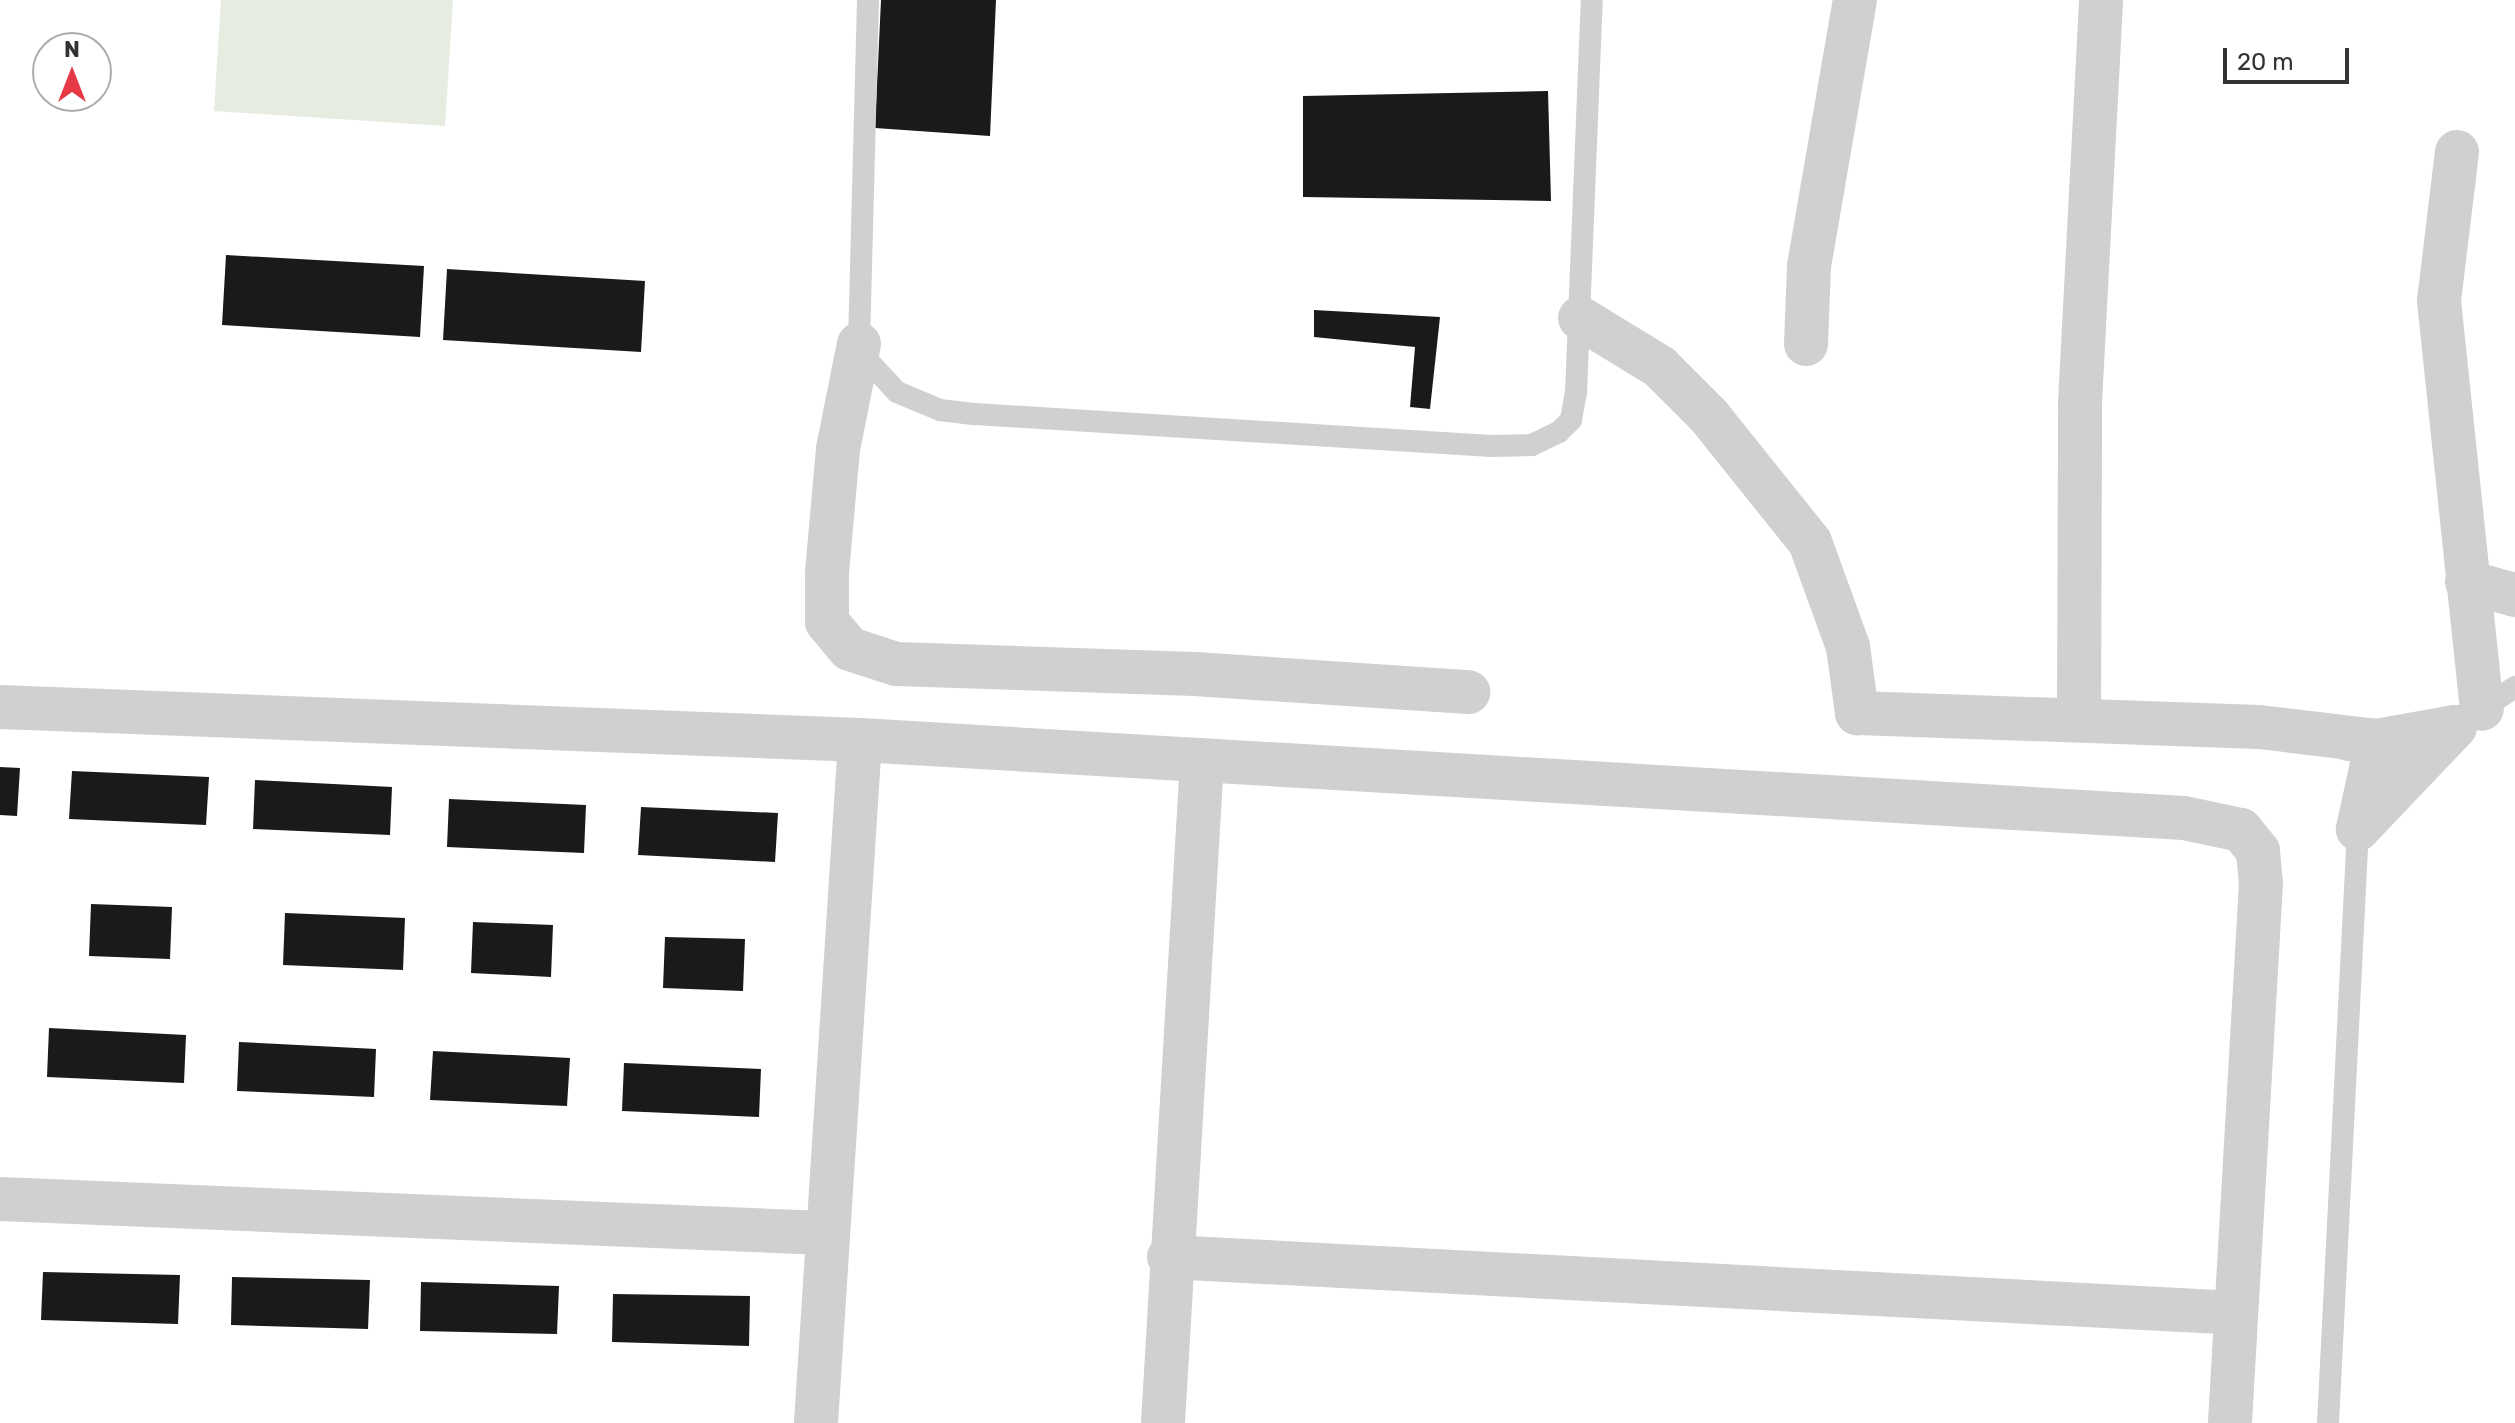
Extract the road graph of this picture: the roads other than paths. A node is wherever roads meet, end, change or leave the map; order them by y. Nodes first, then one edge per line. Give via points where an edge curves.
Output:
1 (868, 0) edge
2 (1592, 0) edge
3 (1855, 0) edge
4 (2101, 0) edge
5 (2457, 152) dead end
6 (1580, 318) junction
7 (859, 344) junction
8 (1806, 344) dead end
9 (2467, 582) junction
10 (2515, 595) edge
11 (1468, 692) dead end
12 (0, 707) edge
13 (2484, 708) edge
14 (2079, 720) junction
15 (860, 740) junction
16 (2377, 741) junction
17 (1202, 760) junction
18 (2358, 829) junction
19 (0, 1199) edge
20 (825, 1233) junction
21 (1169, 1257) junction
22 (2236, 1313) junction
23 (816, 1423) edge
24 (1163, 1423) edge
25 (2230, 1423) edge
26 (2328, 1423) edge

1 - 7 lane
2 - 6 lane
3 - 8 street via 1809,266
4 - 14 street via 2080,403
5 - 9 street via 2439,301
6 - 7 lane via 1571,420 1559,432 1518,446 940,410 897,392
6 - 14 street via 1660,367 1709,416 1810,542 1848,647 1857,713
7 - 11 street via 838,449 827,573 827,622 850,649 896,664 1195,674
9 - 10 street
9 - 13 street
12 - 15 street
13 - 16 street
13 - 18 lane
14 - 16 street via 2259,727
15 - 17 street
15 - 20 street
16 - 18 street
17 - 21 street
17 - 22 street via 2184,818 2241,830 2258,851 2261,883
18 - 26 lane
19 - 20 street
20 - 23 street
21 - 22 street
21 - 24 street
22 - 25 street

